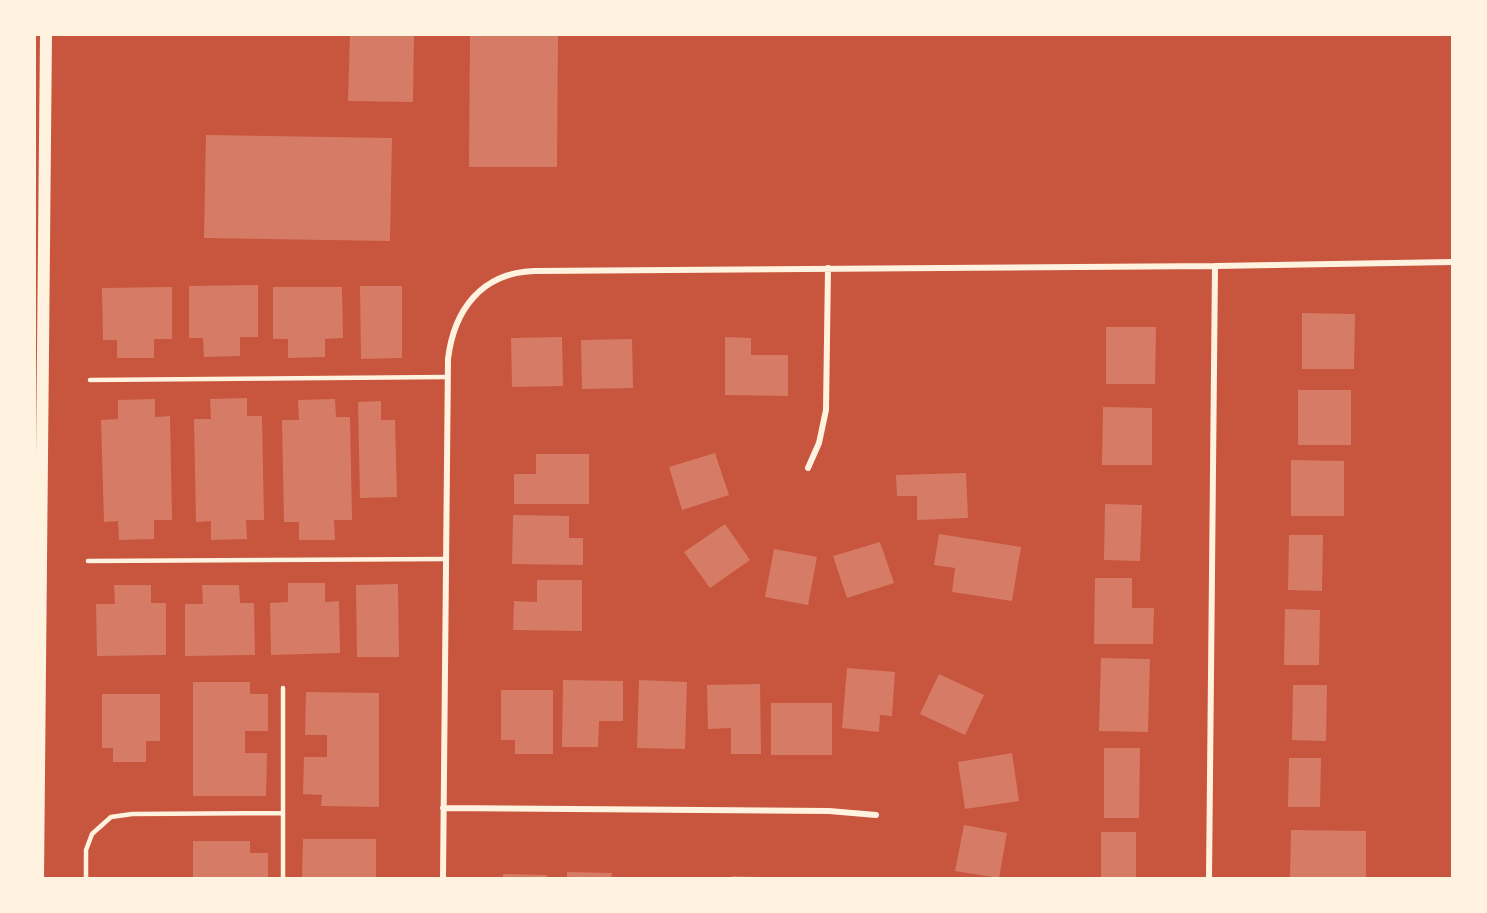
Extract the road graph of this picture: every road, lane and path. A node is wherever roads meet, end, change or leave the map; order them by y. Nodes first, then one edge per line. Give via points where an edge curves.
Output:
1 (46, 34) edge
2 (1452, 262) edge
3 (1215, 266) junction
4 (828, 268) junction
5 (447, 377) junction
6 (90, 380) dead end
7 (807, 468) dead end
8 (446, 559) junction
9 (88, 561) dead end
10 (283, 688) dead end
11 (443, 808) junction
12 (283, 813) junction
13 (876, 815) dead end
14 (38, 879) edge
15 (86, 879) edge
16 (283, 879) edge
17 (443, 879) edge
18 (1209, 879) edge

1 - 14 main road
2 - 3 street
3 - 4 street
3 - 18 street
4 - 5 street via 524,271 502,277 476,294 453,328
4 - 7 street via 826,410 819,443
5 - 6 lane
5 - 8 street
8 - 9 lane
8 - 11 street
10 - 12 lane
11 - 13 street via 830,811
11 - 17 street
12 - 15 lane via 111,817 92,834 86,850
12 - 16 lane

